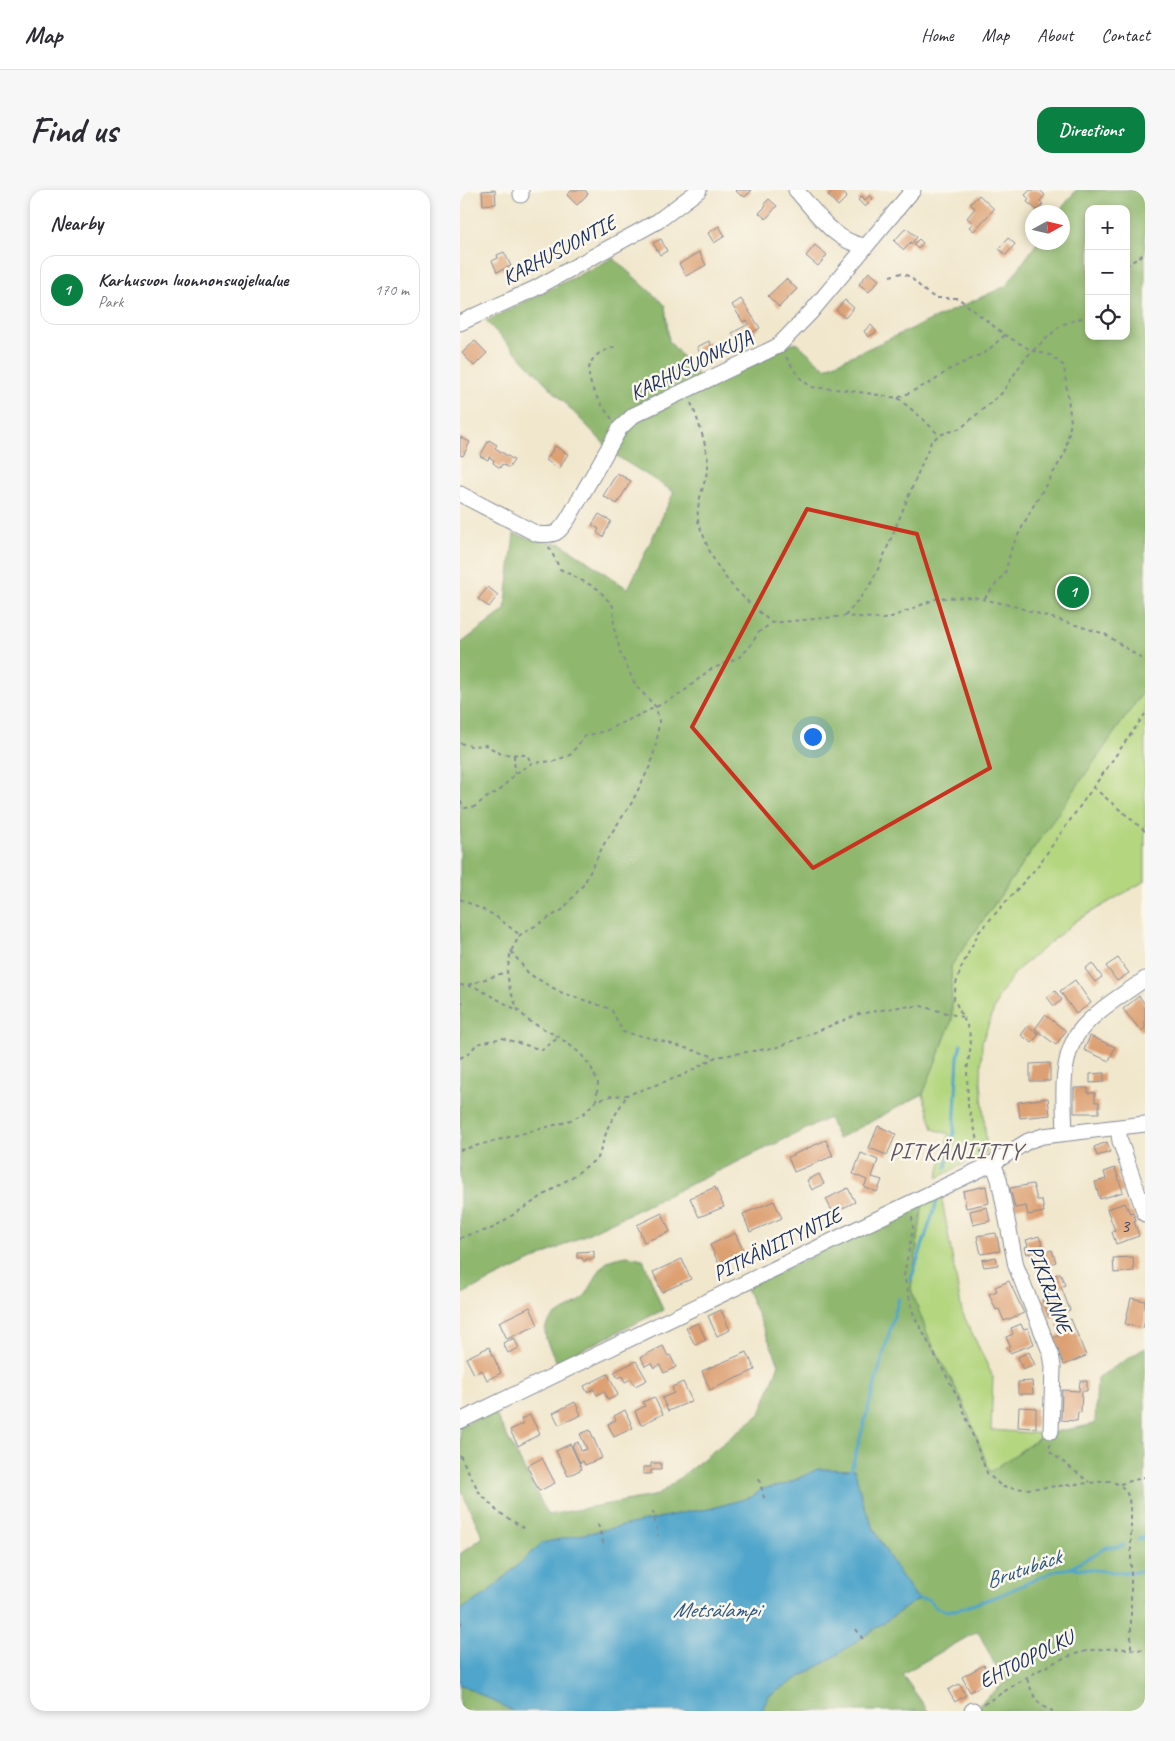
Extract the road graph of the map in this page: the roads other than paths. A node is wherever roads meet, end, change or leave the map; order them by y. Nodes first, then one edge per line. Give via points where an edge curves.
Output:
1 (699, 190) edge
2 (796, 190) edge
3 (913, 190) edge
4 (865, 246) junction
5 (460, 323) edge
6 (460, 494) edge
7 (1145, 979) edge
8 (1145, 1124) edge
9 (1118, 1128) junction
10 (1065, 1133) junction
11 (988, 1161) junction
12 (1145, 1214) edge
13 (460, 1421) edge
14 (1051, 1431) road end

1 - 5 street, KARHUSUONTIE via 658,221 534,289
2 - 4 street via 836,234 856,245
3 - 4 street, KARHUSUONKUJA
4 - 6 street, KARHUSUONKUJA via 811,312 778,346 634,415 620,428 559,532 551,536 537,534
7 - 10 street via 1104,1009 1076,1038 1068,1058 1064,1084
8 - 9 street, PITKÄNIITYNTIE
9 - 10 street, PITKÄNIITYNTIE
9 - 12 street
10 - 11 street, PITKÄNIITYNTIE via 1028,1141
11 - 13 street, PITKÄNIITYNTIE via 910,1204
11 - 14 street, PIKIRINNE via 999,1179 1016,1266 1051,1354

